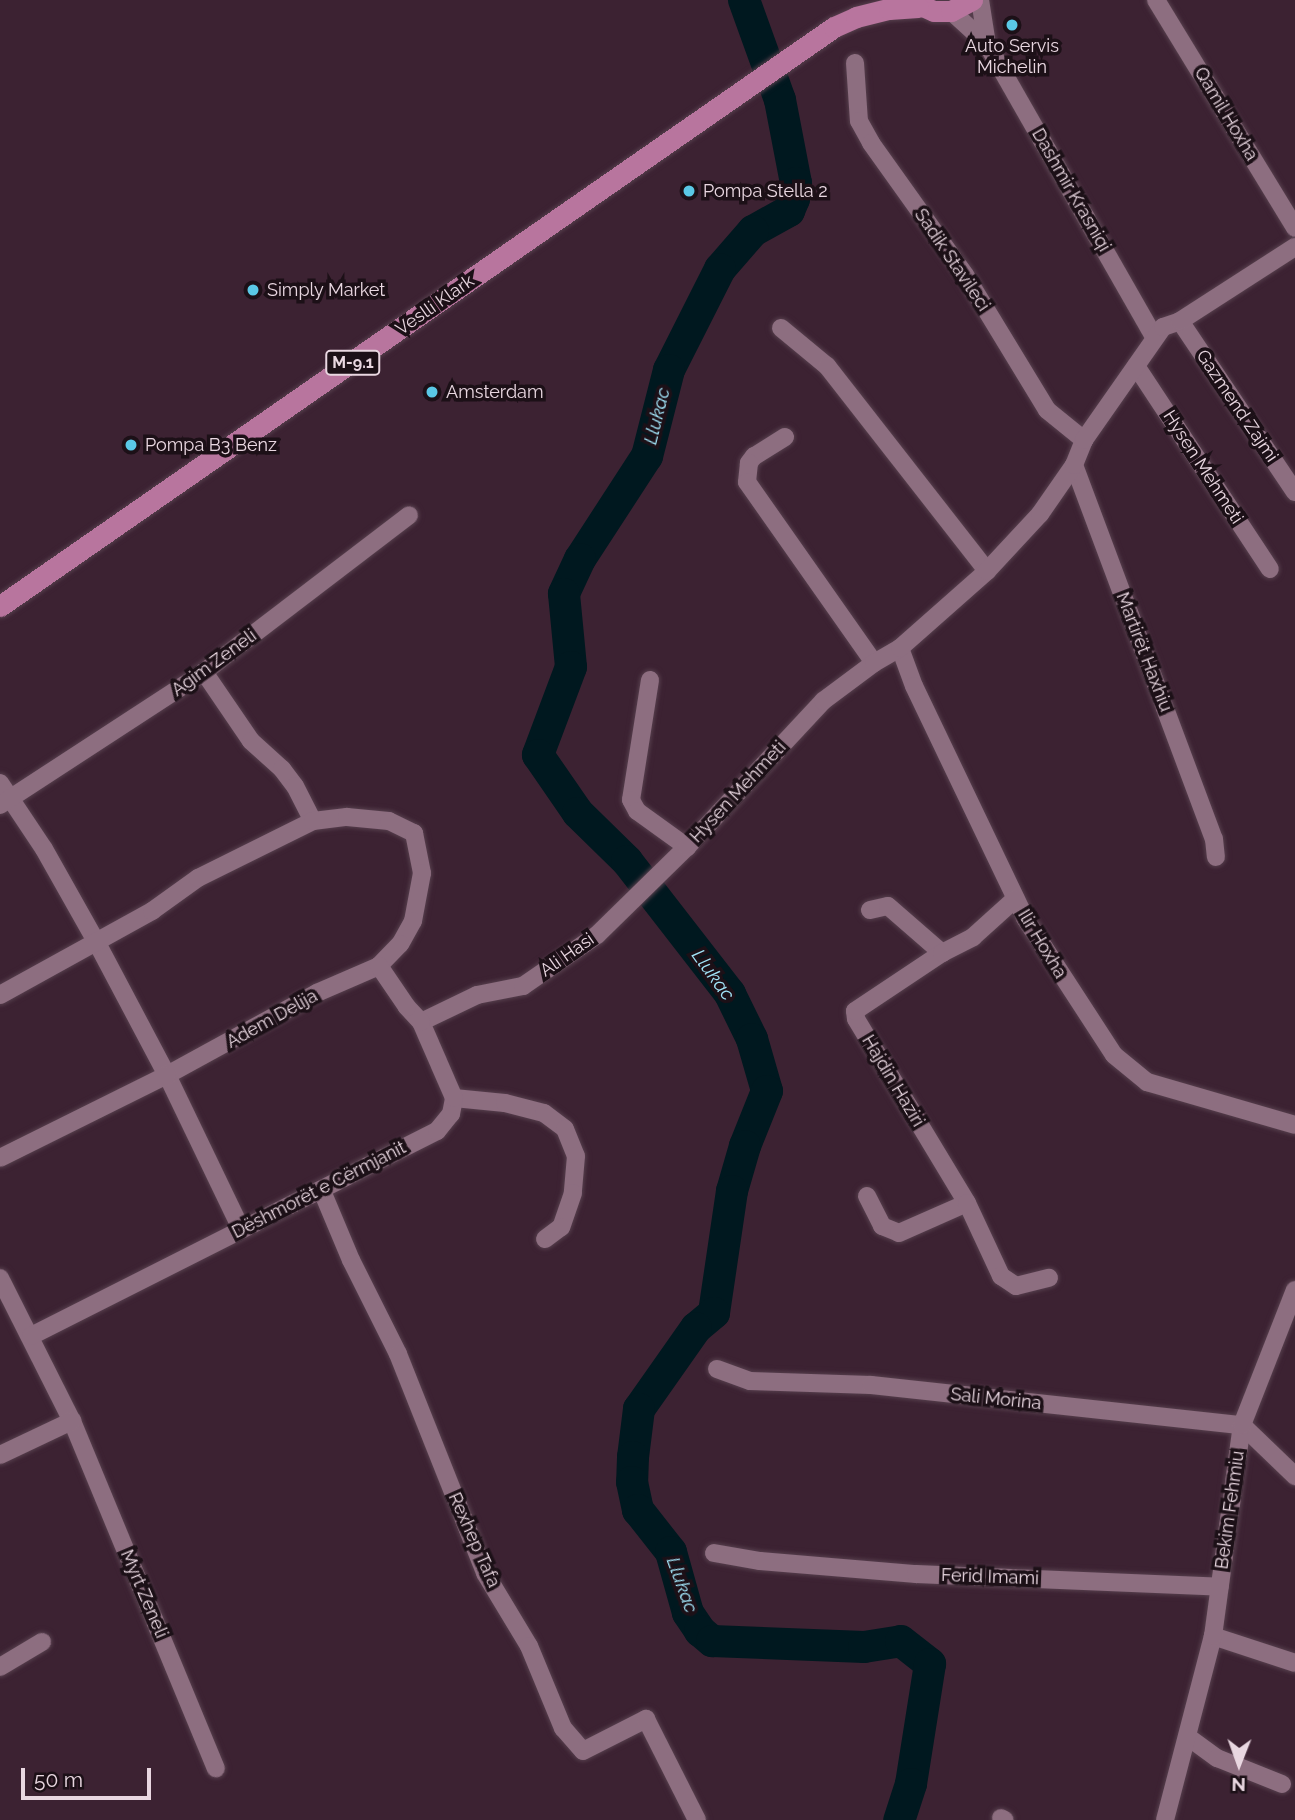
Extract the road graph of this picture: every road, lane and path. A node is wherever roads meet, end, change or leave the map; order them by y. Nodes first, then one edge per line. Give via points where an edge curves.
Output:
1 (857, 0) edge
2 (972, 0) edge
3 (980, 0) edge
4 (1156, 0) edge
5 (914, 3) edge
6 (951, 11) junction
7 (835, 26) junction
8 (987, 44) junction
9 (855, 63) dead end
10 (1295, 228) edge
11 (1295, 247) edge
12 (1180, 321) junction
13 (781, 328) dead end
14 (1154, 337) junction
15 (1136, 366) junction
16 (785, 437) dead end
17 (1084, 440) junction
18 (1074, 465) junction
19 (1295, 492) edge
20 (409, 515) dead end
21 (1270, 569) dead end
22 (987, 570) junction
23 (0, 606) edge
24 (900, 648) junction
25 (874, 663) junction
26 (204, 672) junction
27 (650, 680) dead end
28 (3, 795) edge
29 (313, 821) junction
30 (687, 847) junction
31 (1216, 857) dead end
32 (1015, 899) junction
33 (870, 910) dead end
34 (97, 943) junction
35 (942, 953) junction
36 (379, 966) junction
37 (0, 995) edge
38 (421, 1022) junction
39 (167, 1075) junction
40 (454, 1097) junction
41 (1295, 1125) edge
42 (0, 1158) edge
43 (322, 1191) junction
44 (867, 1196) dead end
45 (967, 1203) junction
46 (241, 1229) junction
47 (545, 1239) dead end
48 (0, 1278) edge
49 (1048, 1278) dead end
50 (1295, 1290) edge
51 (1291, 1312) edge
52 (31, 1336) junction
53 (717, 1369) dead end
54 (72, 1420) junction
55 (1242, 1425) junction
56 (0, 1455) edge
57 (1295, 1476) edge
58 (715, 1553) dead end
59 (1220, 1587) junction
60 (1213, 1636) junction
61 (42, 1642) dead end
62 (1295, 1663) edge
63 (0, 1667) edge
64 (1188, 1737) junction
65 (216, 1768) dead end
66 (1282, 1784) dead end
67 (697, 1820) edge
68 (1165, 1820) edge

1 - 7 main road, Veslli Klark / M-9.1
2 - 6 main road
3 - 8 street, Dashmir Krasniqi
4 - 10 street, Qamil Hoxha
5 - 6 main road, M-9.1 via 934,11
5 - 7 main road, Veslli Klark / M-9.1
6 - 8 street, Dashmir Krasniqi
7 - 23 main road, Veslli Klark / M-9.1
8 - 14 street, Dashmir Krasniqi
9 - 17 street, Sadik Stavileci via 859,121 871,143 965,275 1047,410
11 - 12 street, Hysen Mehmeti
12 - 14 street, Hysen Mehmeti via 1163,327
12 - 19 street, Gazmend Zajmi
13 - 22 street via 827,366
14 - 15 street, Hysen Mehmeti
15 - 17 street, Hysen Mehmeti
15 - 21 street, Hysen Mehmeti
16 - 25 street via 754,456 747,482
17 - 18 street, Hysen Mehmeti
18 - 22 street, Hysen Mehmeti via 1040,514
18 - 31 street, Martirët Haxhiu via 1214,839
20 - 26 street, Agim Zeneli
22 - 24 street, Hysen Mehmeti
24 - 25 street, Hysen Mehmeti
24 - 32 street, Ilir Hoxha
25 - 30 street, Hysen Mehmeti via 823,701
26 - 28 street, Agim Zeneli via 141,716
26 - 29 street via 251,741 295,786
27 - 30 street, Hysen Mehmeti via 631,800 636,811
28 - 34 street, Agim Zeneli
29 - 34 street via 198,878
29 - 36 street via 347,817 389,821 414,833 422,873 413,921
30 - 38 street, Ali Hasi via 597,935 523,986 477,995
32 - 35 street, Hajdin Haziri via 973,937
32 - 41 street, Ilir Hoxha via 1107,1045 1130,1069 1147,1082
33 - 35 street via 888,906
34 - 37 street
34 - 39 street, Agim Zeneli
35 - 45 street, Hajdin Haziri via 859,1006 856,1018
36 - 38 street
36 - 39 street, Adem Delija via 317,993
38 - 40 street
39 - 42 street, Adem Delija
39 - 46 street
40 - 43 street, Dëshmorët e Cërmjanit via 451,1114 437,1131
40 - 47 street via 544,1113 565,1129 576,1156 573,1193 561,1227
43 - 46 street, Dëshmorët e Cërmjanit
43 - 67 street, Rexhep Tafa via 398,1354 485,1573 529,1646 563,1728 583,1751 646,1719
44 - 45 street via 882,1226 899,1233
45 - 49 street, Hajdin Haziri via 1001,1276 1016,1286
46 - 52 street, Dëshmorët e Cërmjanit
48 - 52 street, Myrt Zeneli
50 - 51 street, Bekim Fehmiu
51 - 55 street, Bekim Fehmiu
52 - 54 street, Myrt Zeneli
53 - 55 street, Sali Morina via 750,1381 871,1385
54 - 56 street
54 - 65 street, Myrt Zeneli
55 - 57 street
55 - 59 street, Bekim Fehmiu
58 - 59 street, Ferid Imami via 916,1574
59 - 60 street, Bekim Fehmiu
60 - 62 street
60 - 64 street, Bekim Fehmiu
61 - 63 street
64 - 66 street via 1217,1758
64 - 68 street, Bekim Fehmiu

